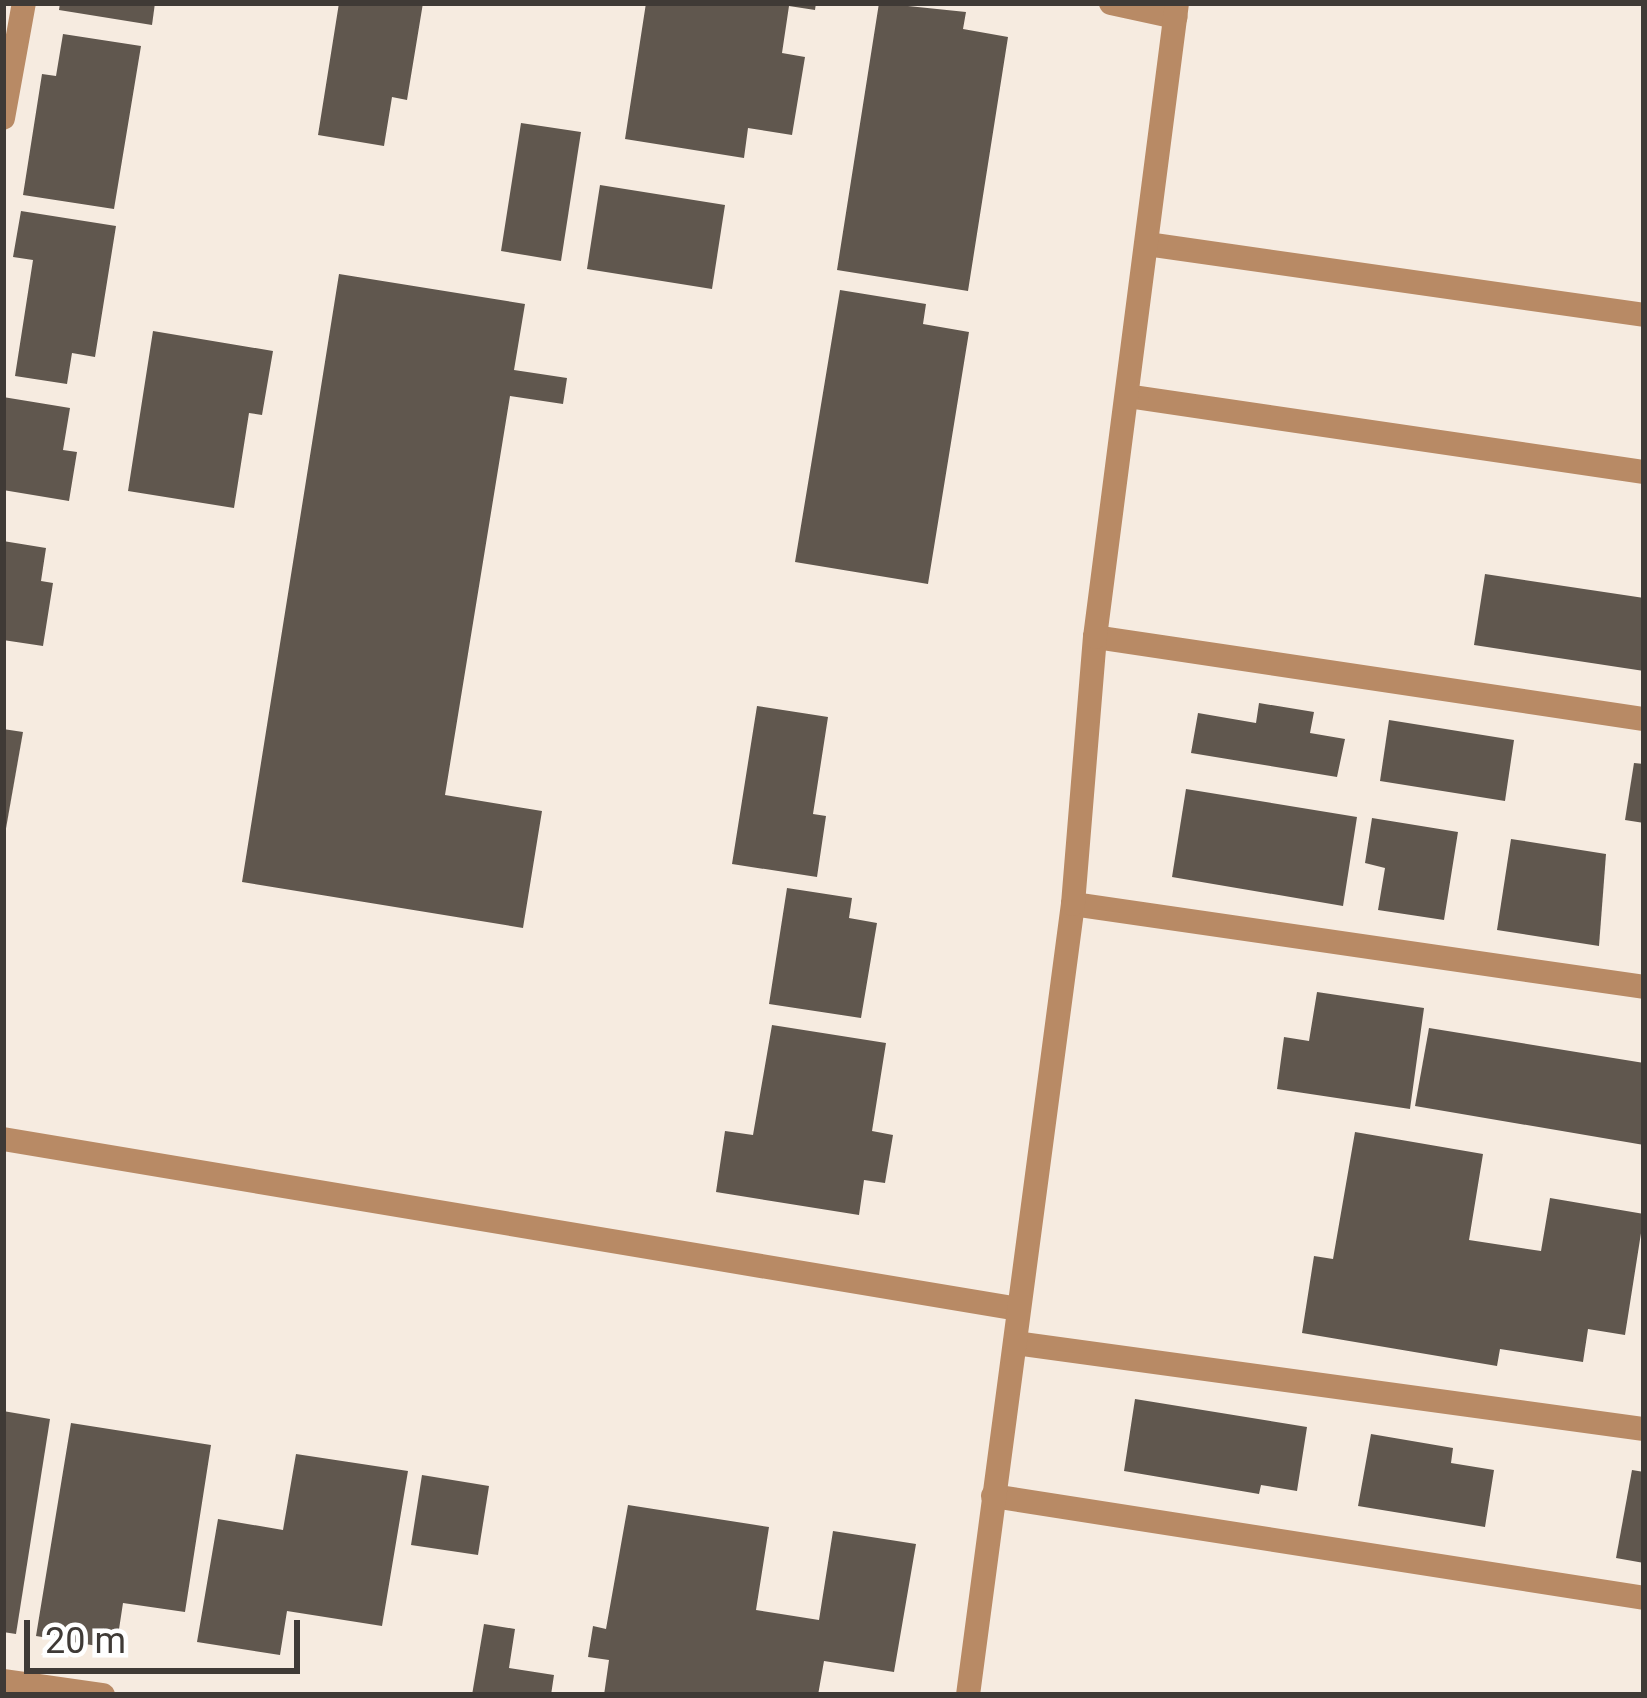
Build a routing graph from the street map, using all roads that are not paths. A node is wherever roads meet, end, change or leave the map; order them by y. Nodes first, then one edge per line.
1 (24, 3) edge
2 (1111, 3) edge
3 (1176, 10) edge
4 (3, 118) edge
5 (1147, 244) junction
6 (1644, 315) edge
7 (1127, 396) junction
8 (1644, 472) edge
9 (1096, 637) junction
10 (1644, 719) edge
11 (1073, 904) junction
12 (1644, 987) edge
13 (3, 1139) edge
14 (1018, 1309) junction
15 (1015, 1343) junction
16 (1644, 1429) edge
17 (993, 1496) junction
18 (1644, 1598) edge
19 (3, 1681) edge
20 (103, 1695) edge
21 (968, 1695) edge

1 - 4 street
2 - 3 street
3 - 5 street
5 - 6 street
5 - 7 street
7 - 8 street
7 - 9 street
9 - 10 street
9 - 11 street
11 - 12 street
11 - 14 street
13 - 14 street
14 - 15 street
15 - 16 street
15 - 17 street
17 - 18 street
17 - 21 street
19 - 20 street

